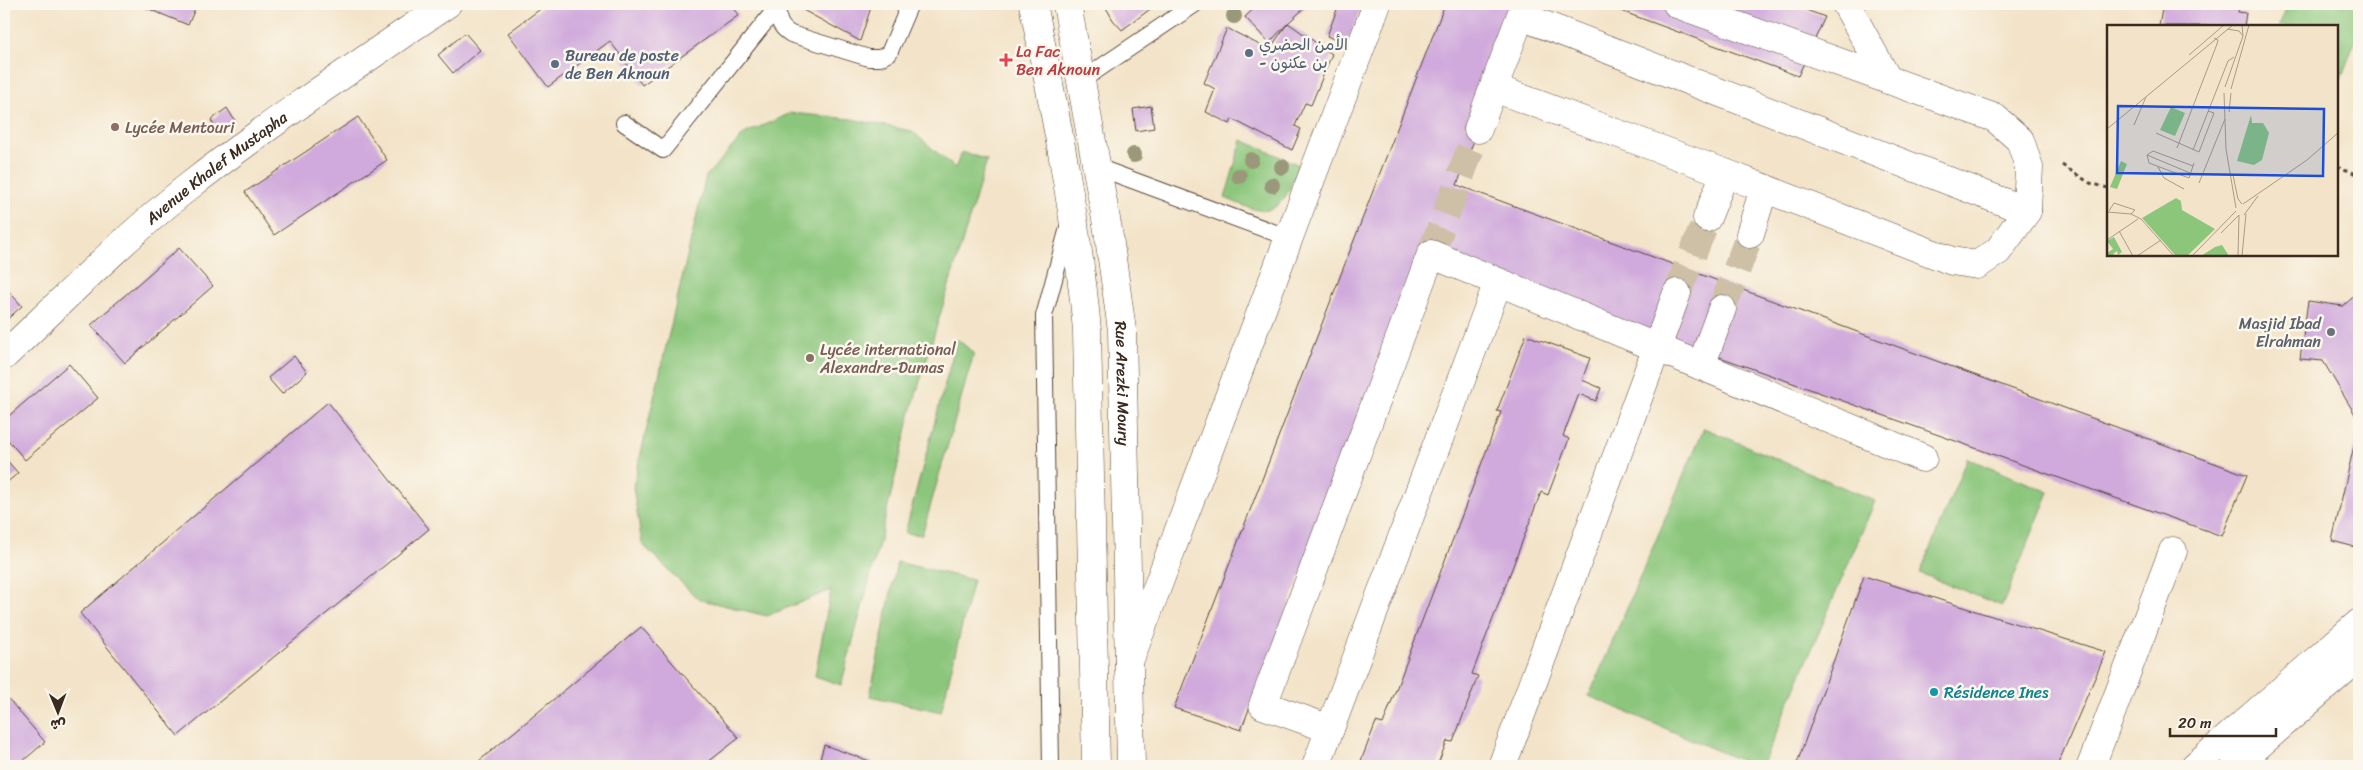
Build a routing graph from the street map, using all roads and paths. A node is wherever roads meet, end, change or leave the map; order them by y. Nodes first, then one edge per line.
1 (447, 4) edge
2 (910, 4) edge
3 (1033, 4) edge
4 (1068, 4) edge
5 (1195, 4) edge
6 (1377, 4) edge
7 (1677, 4) edge
8 (1846, 4) edge
9 (779, 5) edge
10 (1523, 10) edge
11 (1082, 80) junction
12 (1888, 80) junction
13 (1494, 88) junction
14 (624, 123) dead end
15 (1478, 129) tunnel mouth
16 (2338, 166) edge
17 (1097, 167) junction
18 (1725, 172) junction
19 (2359, 175) edge
20 (1764, 188) junction
21 (2026, 211) junction
22 (1071, 218) junction
23 (1707, 218) tunnel mouth
24 (1750, 234) tunnel mouth
25 (1289, 238) junction
26 (1498, 282) junction
27 (1677, 293) tunnel mouth
28 (1722, 309) tunnel mouth
29 (1658, 348) junction
30 (4, 356) edge
31 (1701, 366) junction
32 (1922, 458) dead end
33 (2173, 550) dead end
34 (2359, 623) edge
35 (2359, 657) edge
36 (1129, 662) junction
37 (1330, 729) junction
38 (1132, 761) edge
39 (1051, 766) edge
40 (1096, 766) edge
41 (1316, 766) edge
42 (1502, 766) edge
43 (2091, 766) edge
44 (2196, 766) edge
45 (2235, 766) edge

1 - 30 street, Avenue Khalef Mustapha
2 - 9 lane
3 - 22 street, Rue Arezki Moury
4 - 11 street, Rue Arezki Moury
5 - 11 lane
6 - 25 street
7 - 12 street
8 - 12 street
9 - 14 lane
10 - 13 street
10 - 21 street
11 - 17 street, Rue Arezki Moury
12 - 21 street
13 - 15 street
13 - 18 street
16 - 19 path
17 - 25 lane
17 - 36 street, Rue Arezki Moury
18 - 20 street
18 - 23 street
20 - 21 street
20 - 24 street
22 - 39 lane
22 - 40 street, Rue Arezki Moury
25 - 36 street
26 - 29 street
26 - 37 street
26 - 37 street
27 - 29 street
28 - 31 street
29 - 31 street
29 - 42 street
31 - 32 street
33 - 43 street
34 - 44 street
35 - 45 street
36 - 38 street, Rue Arezki Moury
37 - 41 street

